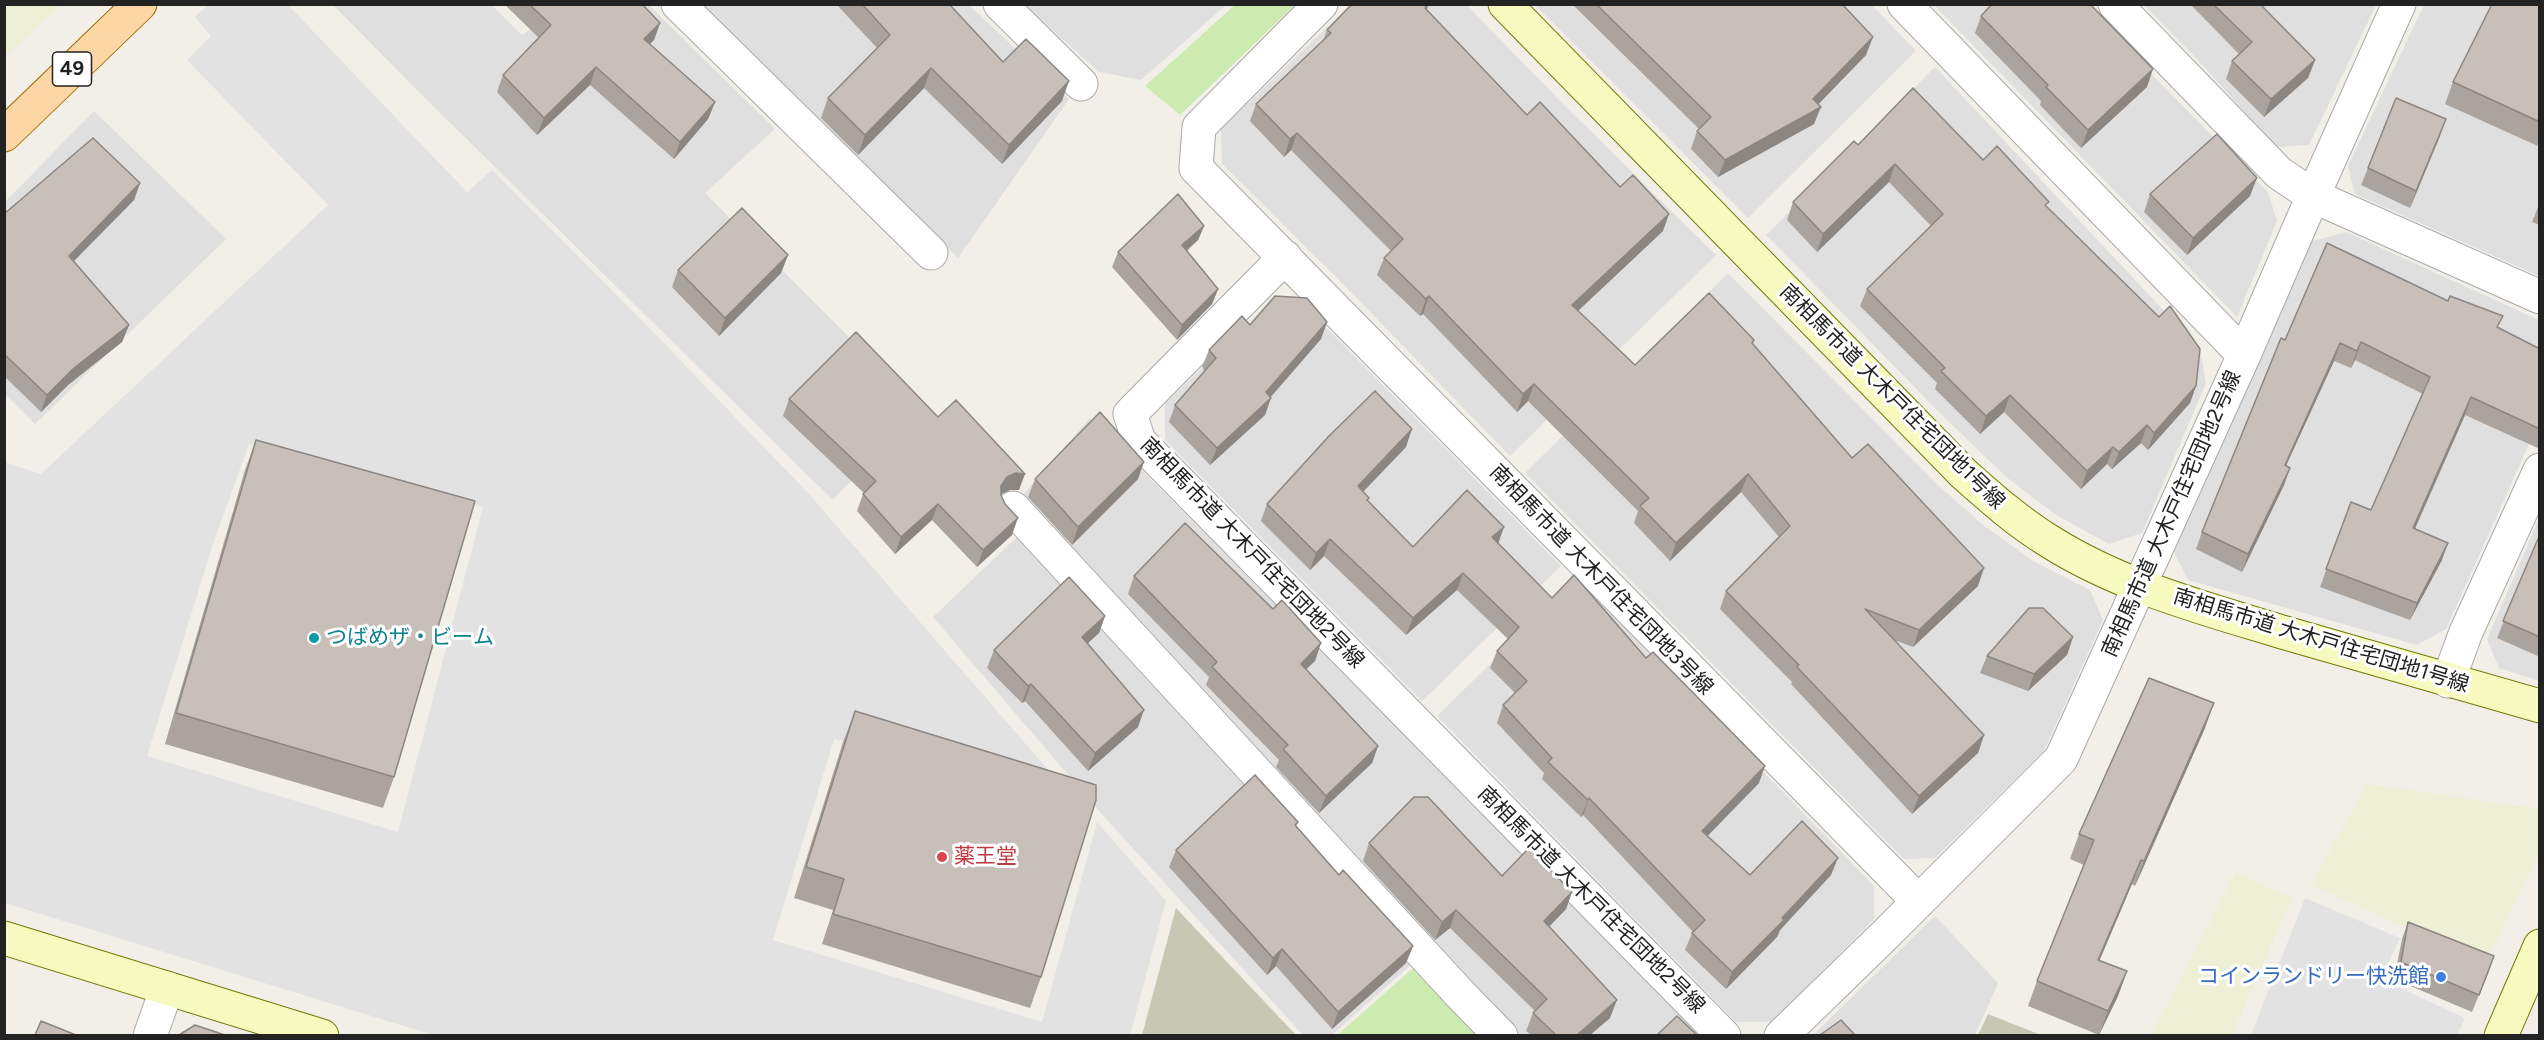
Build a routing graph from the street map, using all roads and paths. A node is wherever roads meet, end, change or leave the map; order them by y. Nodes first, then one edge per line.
1 (140, 4) edge
2 (678, 4) edge
3 (1000, 4) edge
4 (1321, 4) edge
5 (1504, 4) edge
6 (1904, 4) edge
7 (2115, 4) edge
8 (2398, 4) edge
9 (1081, 84) dead end
10 (4, 135) edge
11 (2313, 196) junction
12 (931, 253) dead end
13 (1285, 257) junction
14 (2540, 297) edge
15 (2244, 355) junction
16 (2540, 470) edge
17 (1013, 508) dead end
18 (2139, 585) junction
19 (2448, 681) junction
20 (2540, 706) edge
21 (1918, 901) junction
22 (4, 938) edge
23 (2540, 946) edge
24 (167, 988) junction
25 (150, 1035) edge
26 (322, 1035) edge
27 (1501, 1035) edge
28 (1724, 1035) edge
29 (1781, 1035) edge
30 (2500, 1035) edge

1 - 10 main road, 49
2 - 12 street
3 - 9 street
4 - 13 street
5 - 18 street, 南相馬市道 大木戸住宅団地1号線
6 - 15 street, 南相馬市道 大木戸住宅団地2号線
7 - 11 street
8 - 11 street
11 - 14 street
11 - 15 street
13 - 21 street, 南相馬市道 大木戸住宅団地3号線
13 - 28 street, 南相馬市道 大木戸住宅団地2号線
15 - 18 street, 南相馬市道 大木戸住宅団地2号線
16 - 19 street
17 - 27 street
18 - 19 street, 南相馬市道 大木戸住宅団地1号線
18 - 21 street, 南相馬市道 大木戸住宅団地2号線
19 - 20 street, 南相馬市道 大木戸住宅団地1号線
21 - 29 street, 南相馬市道 大木戸住宅団地2号線
22 - 24 street
23 - 30 street
24 - 25 street
24 - 26 street

